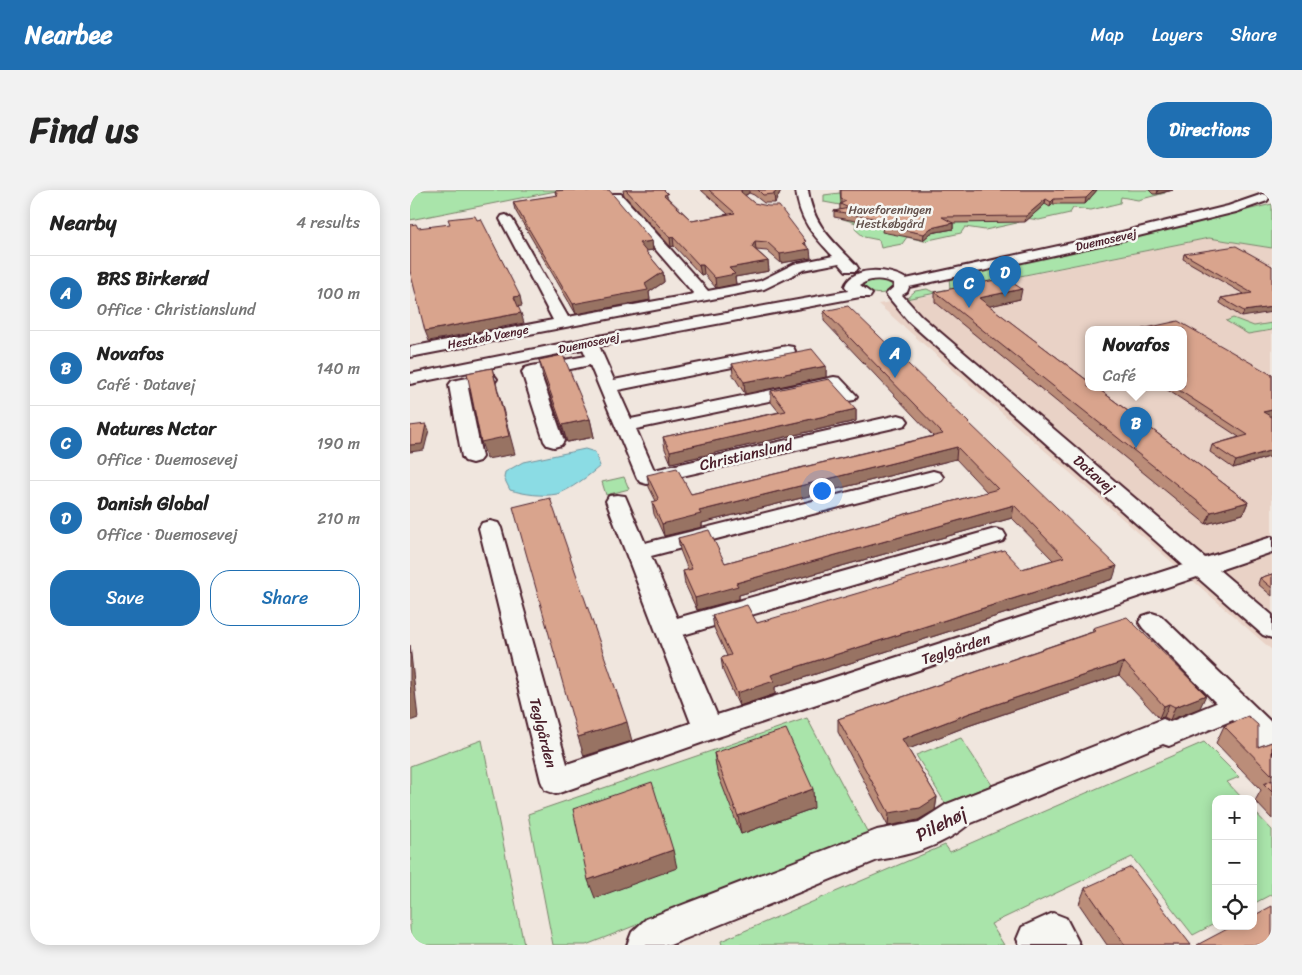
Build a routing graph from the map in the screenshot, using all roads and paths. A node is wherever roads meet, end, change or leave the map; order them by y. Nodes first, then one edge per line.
1 (802, 190) edge
2 (616, 196) edge
3 (1270, 198) edge
4 (506, 219) dead end
5 (840, 256) junction
6 (861, 284) junction
7 (897, 286) junction
8 (875, 296) junction
9 (706, 297) junction
10 (915, 319) junction
11 (563, 323) junction
12 (411, 347) edge
13 (593, 351) junction
14 (787, 351) edge
15 (531, 372) junction
16 (410, 379) edge
17 (608, 387) junction
18 (848, 396) dead end
19 (898, 421) dead end
20 (625, 426) junction
21 (554, 441) dead end
22 (472, 457) dead end
23 (932, 477) dead end
24 (617, 501) dead end
25 (490, 528) dead end
26 (995, 536) dead end
27 (1272, 544) edge
28 (637, 552) junction
29 (1203, 568) junction
30 (1152, 622) dead end
31 (1272, 629) edge
32 (668, 630) junction
33 (1237, 706) junction
34 (708, 729) junction
35 (1272, 741) edge
36 (645, 945) edge

1 - 5 street
2 - 9 street
3 - 7 street, Duemosevej
4 - 11 street
5 - 6 street
5 - 9 street, Hestkøb Vænge
6 - 7 street
6 - 8 street
6 - 13 street, Duemosevej
7 - 8 street
7 - 10 street, Datavej
8 - 10 street, Datavej
9 - 11 street, Hestkøb Vænge
10 - 29 street, Datavej
11 - 12 street, Hestkøb Vænge
13 - 15 street
13 - 16 street, Duemosevej
13 - 17 street, Christianslund
14 - 17 street
15 - 21 street
15 - 22 street
17 - 20 street, Christianslund
18 - 20 street
19 - 20 street, Christianslund
23 - 28 street
24 - 28 street
25 - 34 street, Teglgården
26 - 32 street
27 - 29 street, Teglgården
28 - 32 street
29 - 31 street, Datavej
29 - 34 street, Teglgården
30 - 33 street
32 - 34 street
33 - 35 street
33 - 36 street, Pilehøj

